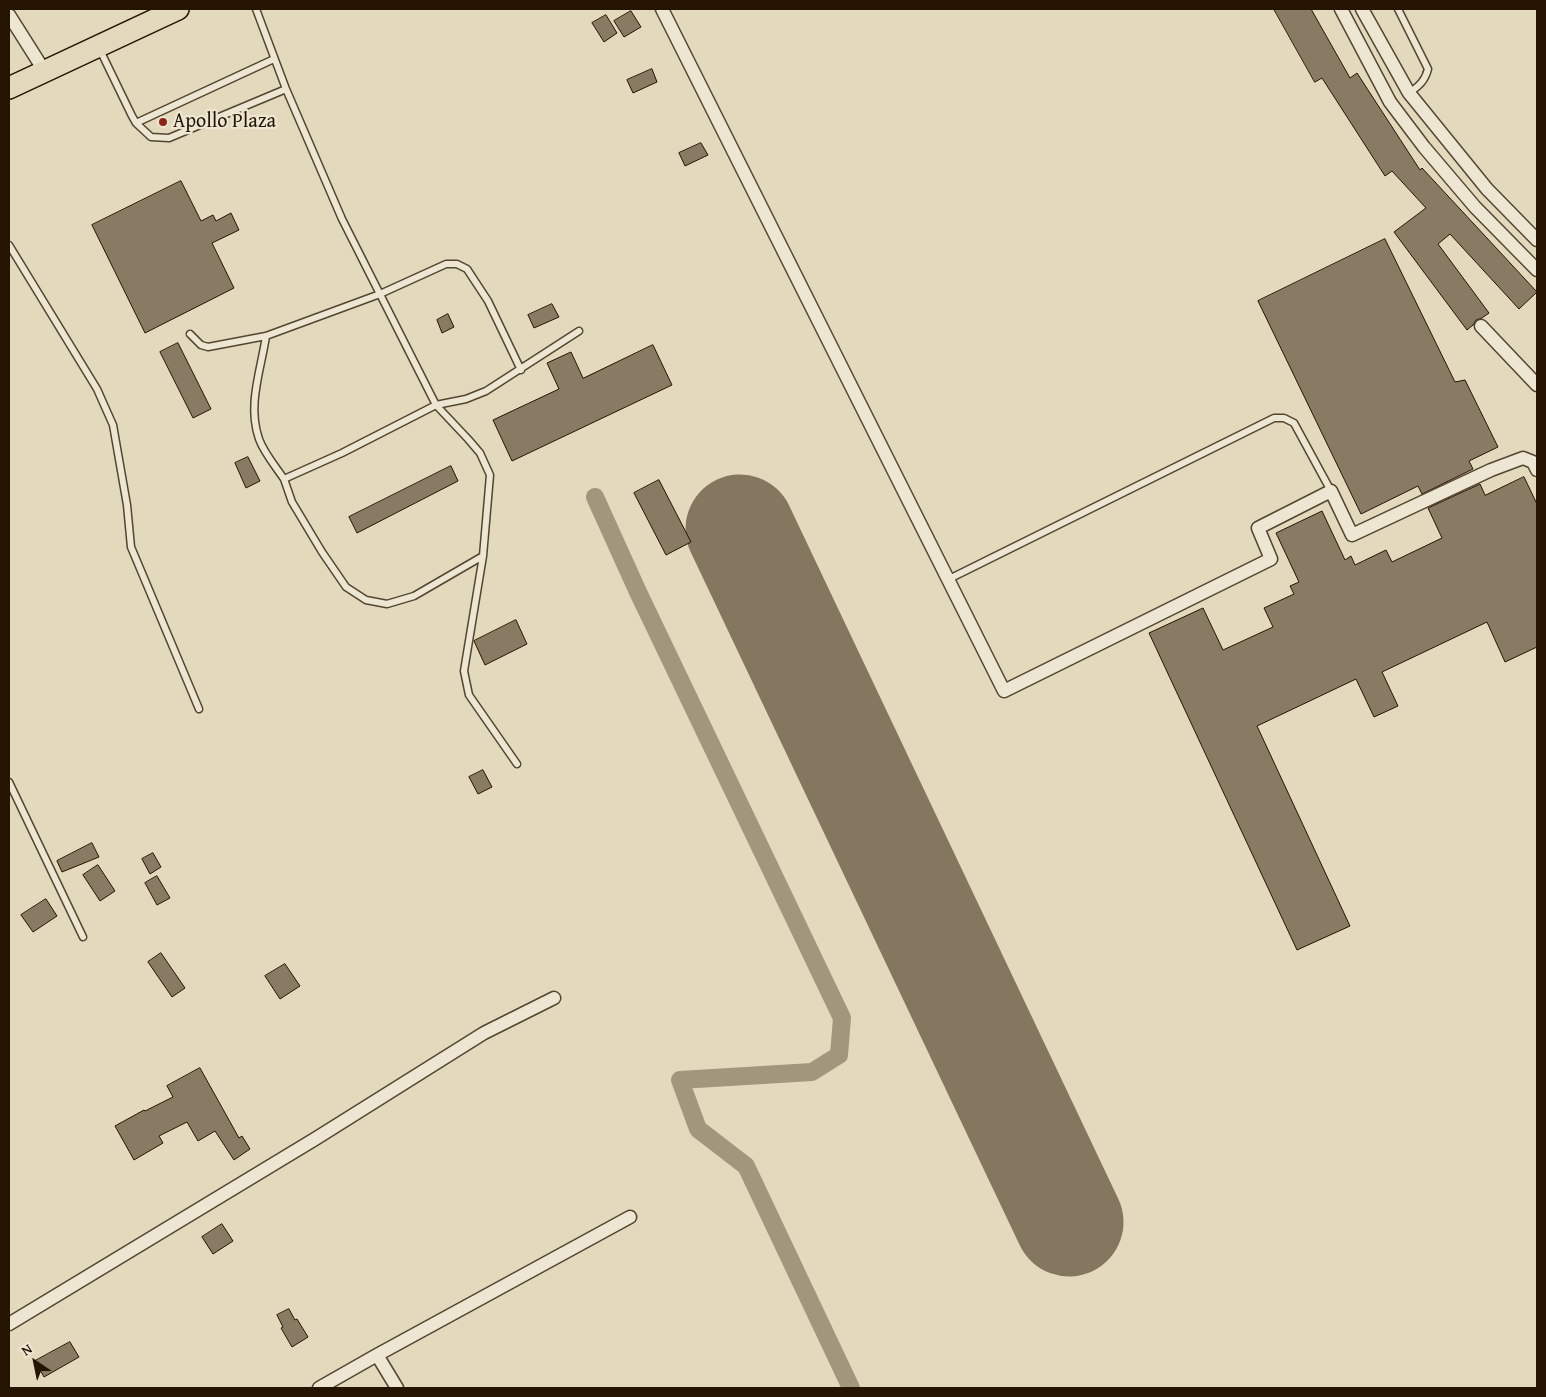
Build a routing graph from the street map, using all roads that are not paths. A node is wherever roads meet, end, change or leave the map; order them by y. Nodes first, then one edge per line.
1 (178, 9) edge
2 (256, 9) edge
3 (662, 9) edge
4 (1341, 9) edge
5 (1362, 9) edge
6 (1398, 9) edge
7 (9, 16) edge
8 (99, 46) junction
9 (274, 59) junction
10 (45, 72) junction
11 (13, 84) edge
12 (286, 89) junction
13 (1409, 93) junction
14 (1390, 102) junction
15 (136, 123) junction
16 (1537, 240) edge
17 (9, 245) edge
18 (1537, 270) edge
19 (380, 294) junction
20 (1481, 326) dead end
21 (579, 331) dead end
22 (190, 334) dead end
23 (266, 336) junction
24 (521, 370) junction
25 (1537, 385) edge
26 (436, 405) junction
27 (1537, 470) edge
28 (284, 479) junction
29 (1331, 491) junction
30 (483, 556) junction
31 (947, 580) junction
32 (199, 709) dead end
33 (517, 764) dead end
34 (9, 782) edge
35 (83, 937) dead end
36 (554, 998) dead end
37 (630, 1216) dead end
38 (9, 1324) edge
39 (377, 1355) junction
40 (320, 1388) edge
41 (397, 1388) edge

1 - 8 highway
2 - 9 lane
3 - 31 street
4 - 14 street
5 - 13 street
6 - 13 lane
7 - 10 street
8 - 10 highway
8 - 15 lane
9 - 12 lane
9 - 15 lane
10 - 11 highway
12 - 15 lane
12 - 19 lane
13 - 14 street
13 - 16 street
14 - 18 street
17 - 32 lane
19 - 23 lane
19 - 24 lane
19 - 26 lane
20 - 25 street
21 - 24 lane
22 - 23 lane
23 - 28 lane
24 - 26 lane
26 - 28 lane
26 - 30 lane
27 - 29 street
28 - 30 lane
29 - 31 lane
29 - 31 street
30 - 33 lane
34 - 35 lane
36 - 38 street
37 - 39 street
39 - 40 street
39 - 41 street

